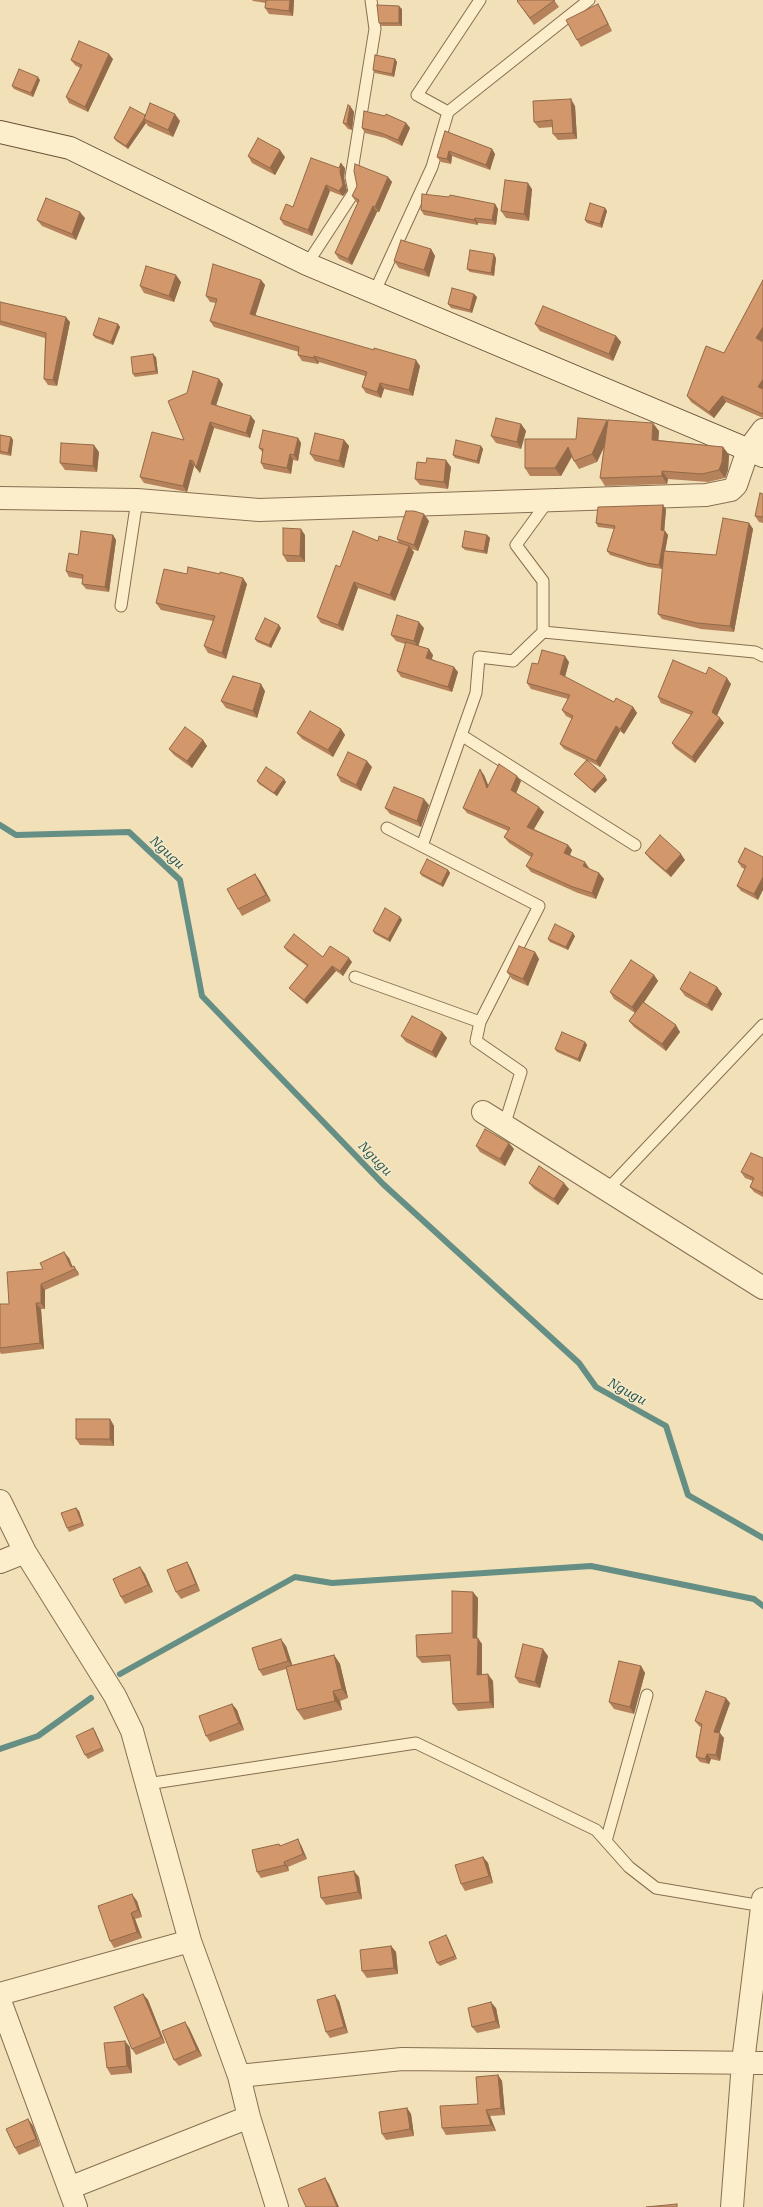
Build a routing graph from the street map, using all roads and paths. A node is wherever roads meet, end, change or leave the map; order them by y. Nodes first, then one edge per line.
1 (371, 0) edge
2 (480, 0) edge
3 (589, 0) edge
4 (448, 112) junction
5 (0, 132) edge
6 (307, 264) junction
7 (375, 291) junction
8 (763, 430) edge
9 (755, 453) edge
10 (0, 498) edge
11 (137, 500) junction
12 (548, 501) junction
13 (121, 606) dead end
14 (543, 632) junction
15 (763, 656) edge
16 (461, 735) junction
17 (387, 828) dead end
18 (635, 845) dead end
19 (422, 846) junction
20 (355, 977) dead end
21 (480, 1022) junction
22 (763, 1025) edge
23 (482, 1112) dead end
24 (504, 1126) junction
25 (607, 1190) junction
26 (763, 1288) edge
27 (0, 1501) edge
28 (25, 1552) junction
29 (0, 1562) edge
30 (647, 1695) dead end
31 (147, 1784) junction
32 (606, 1840) junction
33 (763, 1904) edge
34 (190, 1940) junction
35 (0, 1994) edge
36 (0, 2001) edge
37 (753, 2063) edge
38 (239, 2076) junction
39 (249, 2118) junction
40 (73, 2198) edge
41 (277, 2207) edge
42 (732, 2207) edge

1 - 6 lane
2 - 4 lane
3 - 4 lane
4 - 7 lane
5 - 6 street
6 - 7 street
7 - 9 street
8 - 9 street
9 - 12 street
10 - 11 street
11 - 12 street
11 - 13 lane
12 - 14 lane
14 - 15 lane
14 - 16 lane
16 - 18 lane
16 - 19 lane
17 - 19 lane
19 - 21 lane
20 - 21 lane
21 - 24 lane
22 - 25 lane
23 - 24 street
24 - 25 street
25 - 26 street
27 - 28 street
28 - 29 street
28 - 31 street
30 - 32 lane
31 - 32 lane
31 - 34 street
32 - 33 lane
33 - 37 street
34 - 35 street
34 - 38 street
36 - 40 street
37 - 38 street
37 - 42 street
38 - 39 street
39 - 40 street
39 - 41 street

